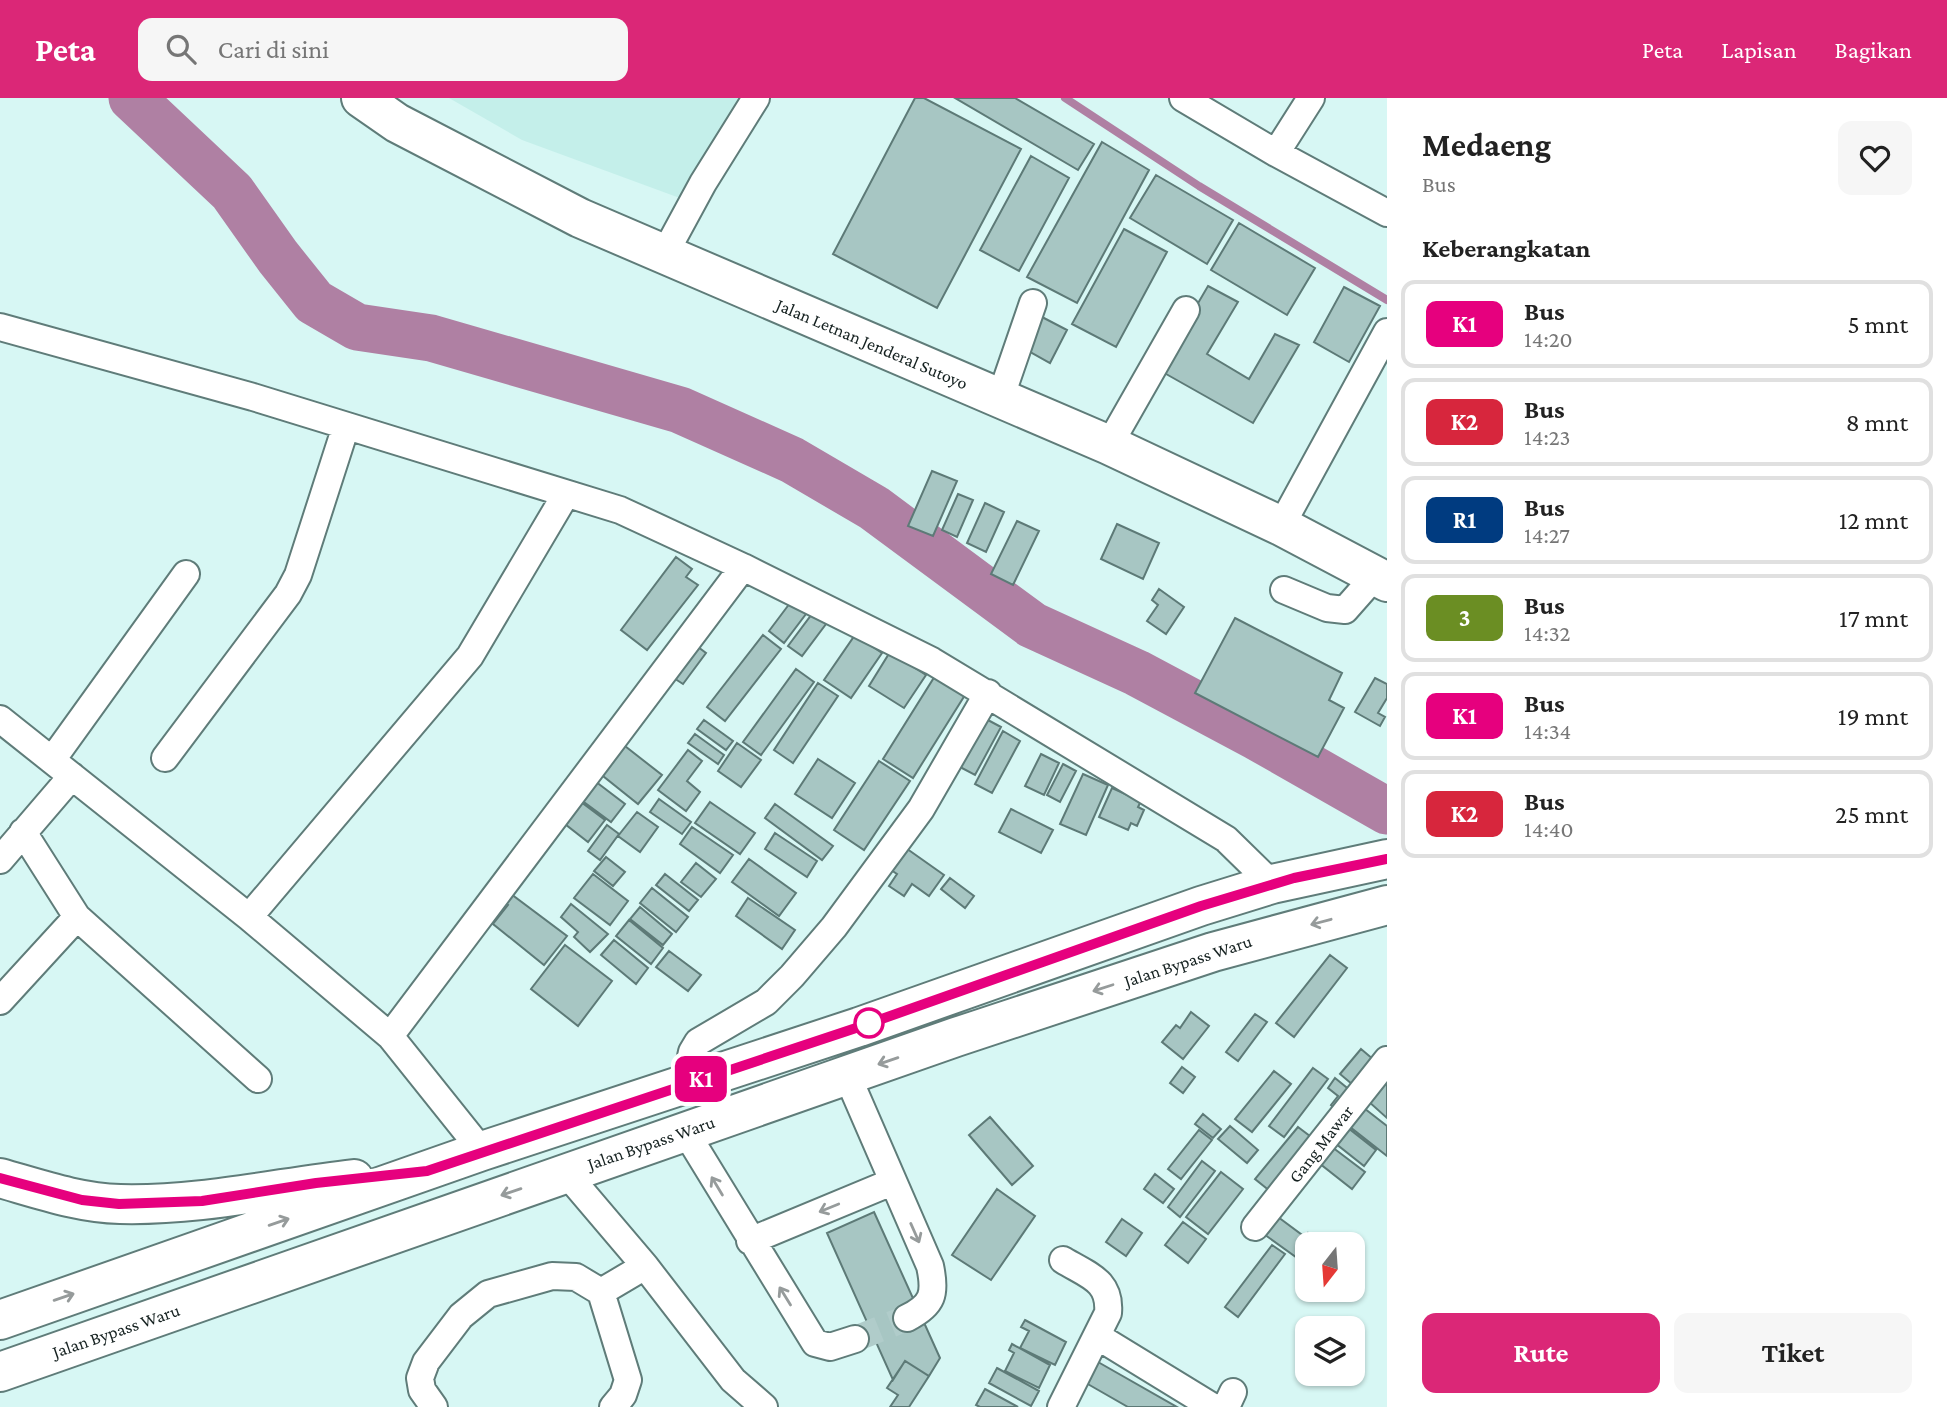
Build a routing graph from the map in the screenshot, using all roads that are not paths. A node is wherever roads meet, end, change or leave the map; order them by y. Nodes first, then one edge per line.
1 (361, 98) edge
2 (756, 98) edge
3 (1183, 98) edge
4 (1311, 98) edge
5 (1276, 153) junction
6 (1387, 213) edge
7 (664, 255) junction
8 (1033, 303) dead end
9 (1186, 310) dead end
10 (0, 327) edge
11 (1387, 332) edge
12 (1000, 399) junction
13 (346, 426) junction
14 (1109, 445) junction
15 (566, 494) junction
16 (1281, 527) junction
17 (743, 567) junction
18 (186, 574) dead end
19 (1381, 579) edge
20 (1284, 590) dead end
21 (988, 693) junction
22 (0, 703) edge
23 (0, 716) edge
24 (165, 758) dead end
25 (62, 768) junction
26 (23, 832) junction
27 (1387, 859) edge
28 (0, 860) edge
29 (1272, 884) junction
30 (1387, 905) edge
31 (249, 917) junction
32 (77, 918) junction
33 (0, 1001) edge
34 (390, 1036) junction
35 (1387, 1060) edge
36 (846, 1075) junction
37 (258, 1079) dead end
38 (685, 1084) junction
39 (685, 1131) junction
40 (482, 1151) junction
41 (427, 1171) junction
42 (566, 1173) junction
43 (0, 1178) edge
44 (892, 1182) junction
45 (1255, 1227) dead end
46 (750, 1241) junction
47 (1063, 1260) dead end
48 (645, 1266) junction
49 (601, 1292) junction
50 (907, 1318) tunnel mouth
51 (0, 1320) edge
52 (1097, 1336) junction
53 (855, 1339) tunnel mouth
54 (0, 1372) edge
55 (1224, 1402) edge
56 (434, 1407) edge
57 (613, 1407) edge
58 (764, 1407) edge
59 (1061, 1407) edge

1 - 7 highway, Jalan Letnan Jenderal Sutoyo
2 - 7 street
3 - 5 street
4 - 5 street
5 - 6 street
7 - 12 highway, Jalan Letnan Jenderal Sutoyo
8 - 12 street
9 - 14 street
10 - 13 street
11 - 16 street
12 - 14 highway, Jalan Letnan Jenderal Sutoyo
13 - 15 street
13 - 24 street
14 - 16 highway, Jalan Letnan Jenderal Sutoyo
15 - 17 street
15 - 31 street
16 - 19 highway, Jalan Letnan Jenderal Sutoyo
17 - 21 street
17 - 34 street
18 - 25 street
19 - 20 street
21 - 29 street
21 - 38 street
22 - 23 street
23 - 25 street
25 - 26 street
25 - 31 street
26 - 28 street
26 - 32 street
27 - 29 highway
29 - 38 highway
30 -> 36 highway, Jalan Bypass Waru
31 - 34 street
32 - 33 street
32 - 37 street
34 - 40 street
35 - 45 street, Gang Mawar
36 - 39 highway, Jalan Bypass Waru
36 - 44 street
38 - 40 highway
39 - 42 highway, Jalan Bypass Waru
46 -> 39 street
40 - 41 highway
41 - 43 highway
51 -> 41 highway
42 - 48 street
42 -> 54 highway, Jalan Bypass Waru
44 -> 46 street
44 -> 50 street
53 -> 46 street
47 - 52 street
48 - 49 street
48 - 58 street
49 - 56 street
49 - 57 street
52 - 55 street
52 - 59 street

